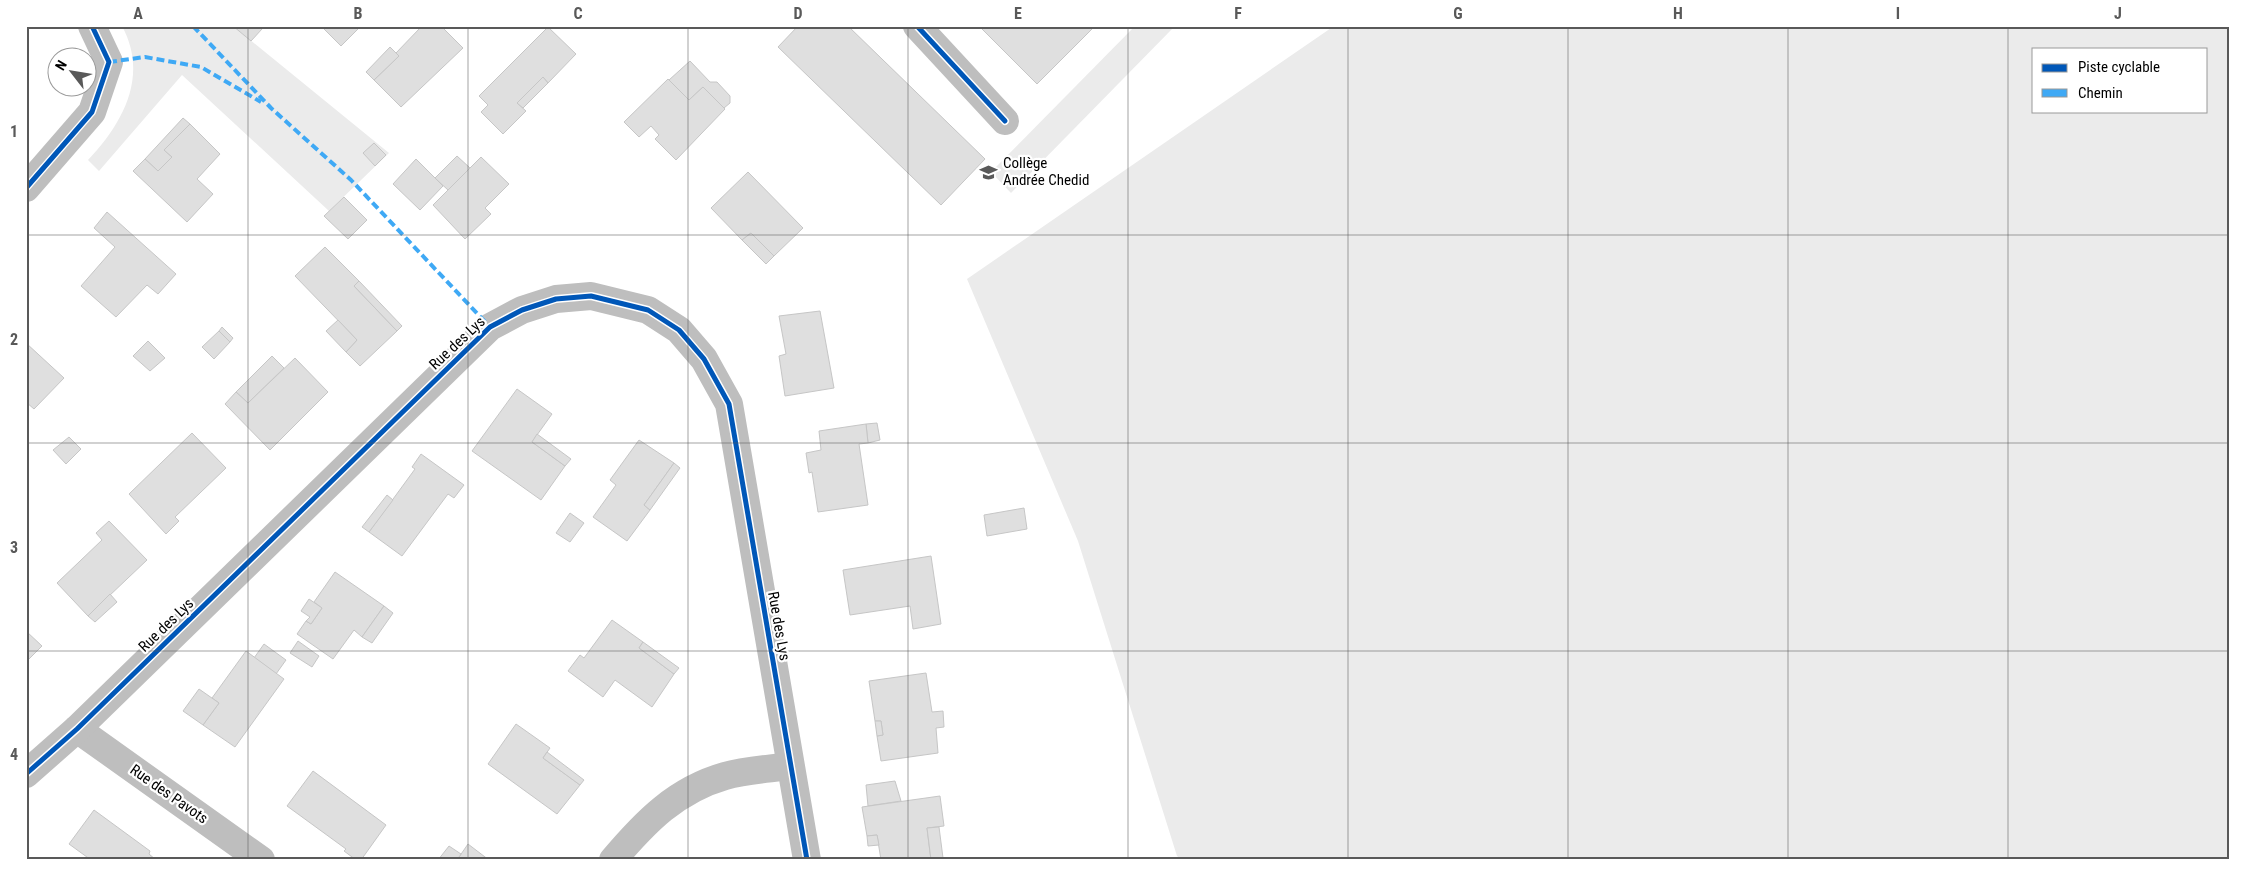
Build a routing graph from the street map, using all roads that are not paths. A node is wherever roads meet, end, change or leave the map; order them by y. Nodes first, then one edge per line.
1 (92, 26) edge
2 (917, 26) edge
3 (1005, 120) dead end
4 (26, 188) edge
5 (77, 729) junction
6 (790, 766) junction
7 (26, 774) edge
8 (261, 860) edge
9 (613, 860) edge
10 (807, 860) edge

1 - 4 street
2 - 3 street
5 - 6 street, Rue des Lys
5 - 7 street, Rue des Lys
5 - 8 street, Rue des Pavots
6 - 9 street
6 - 10 street, Rue des Lys

